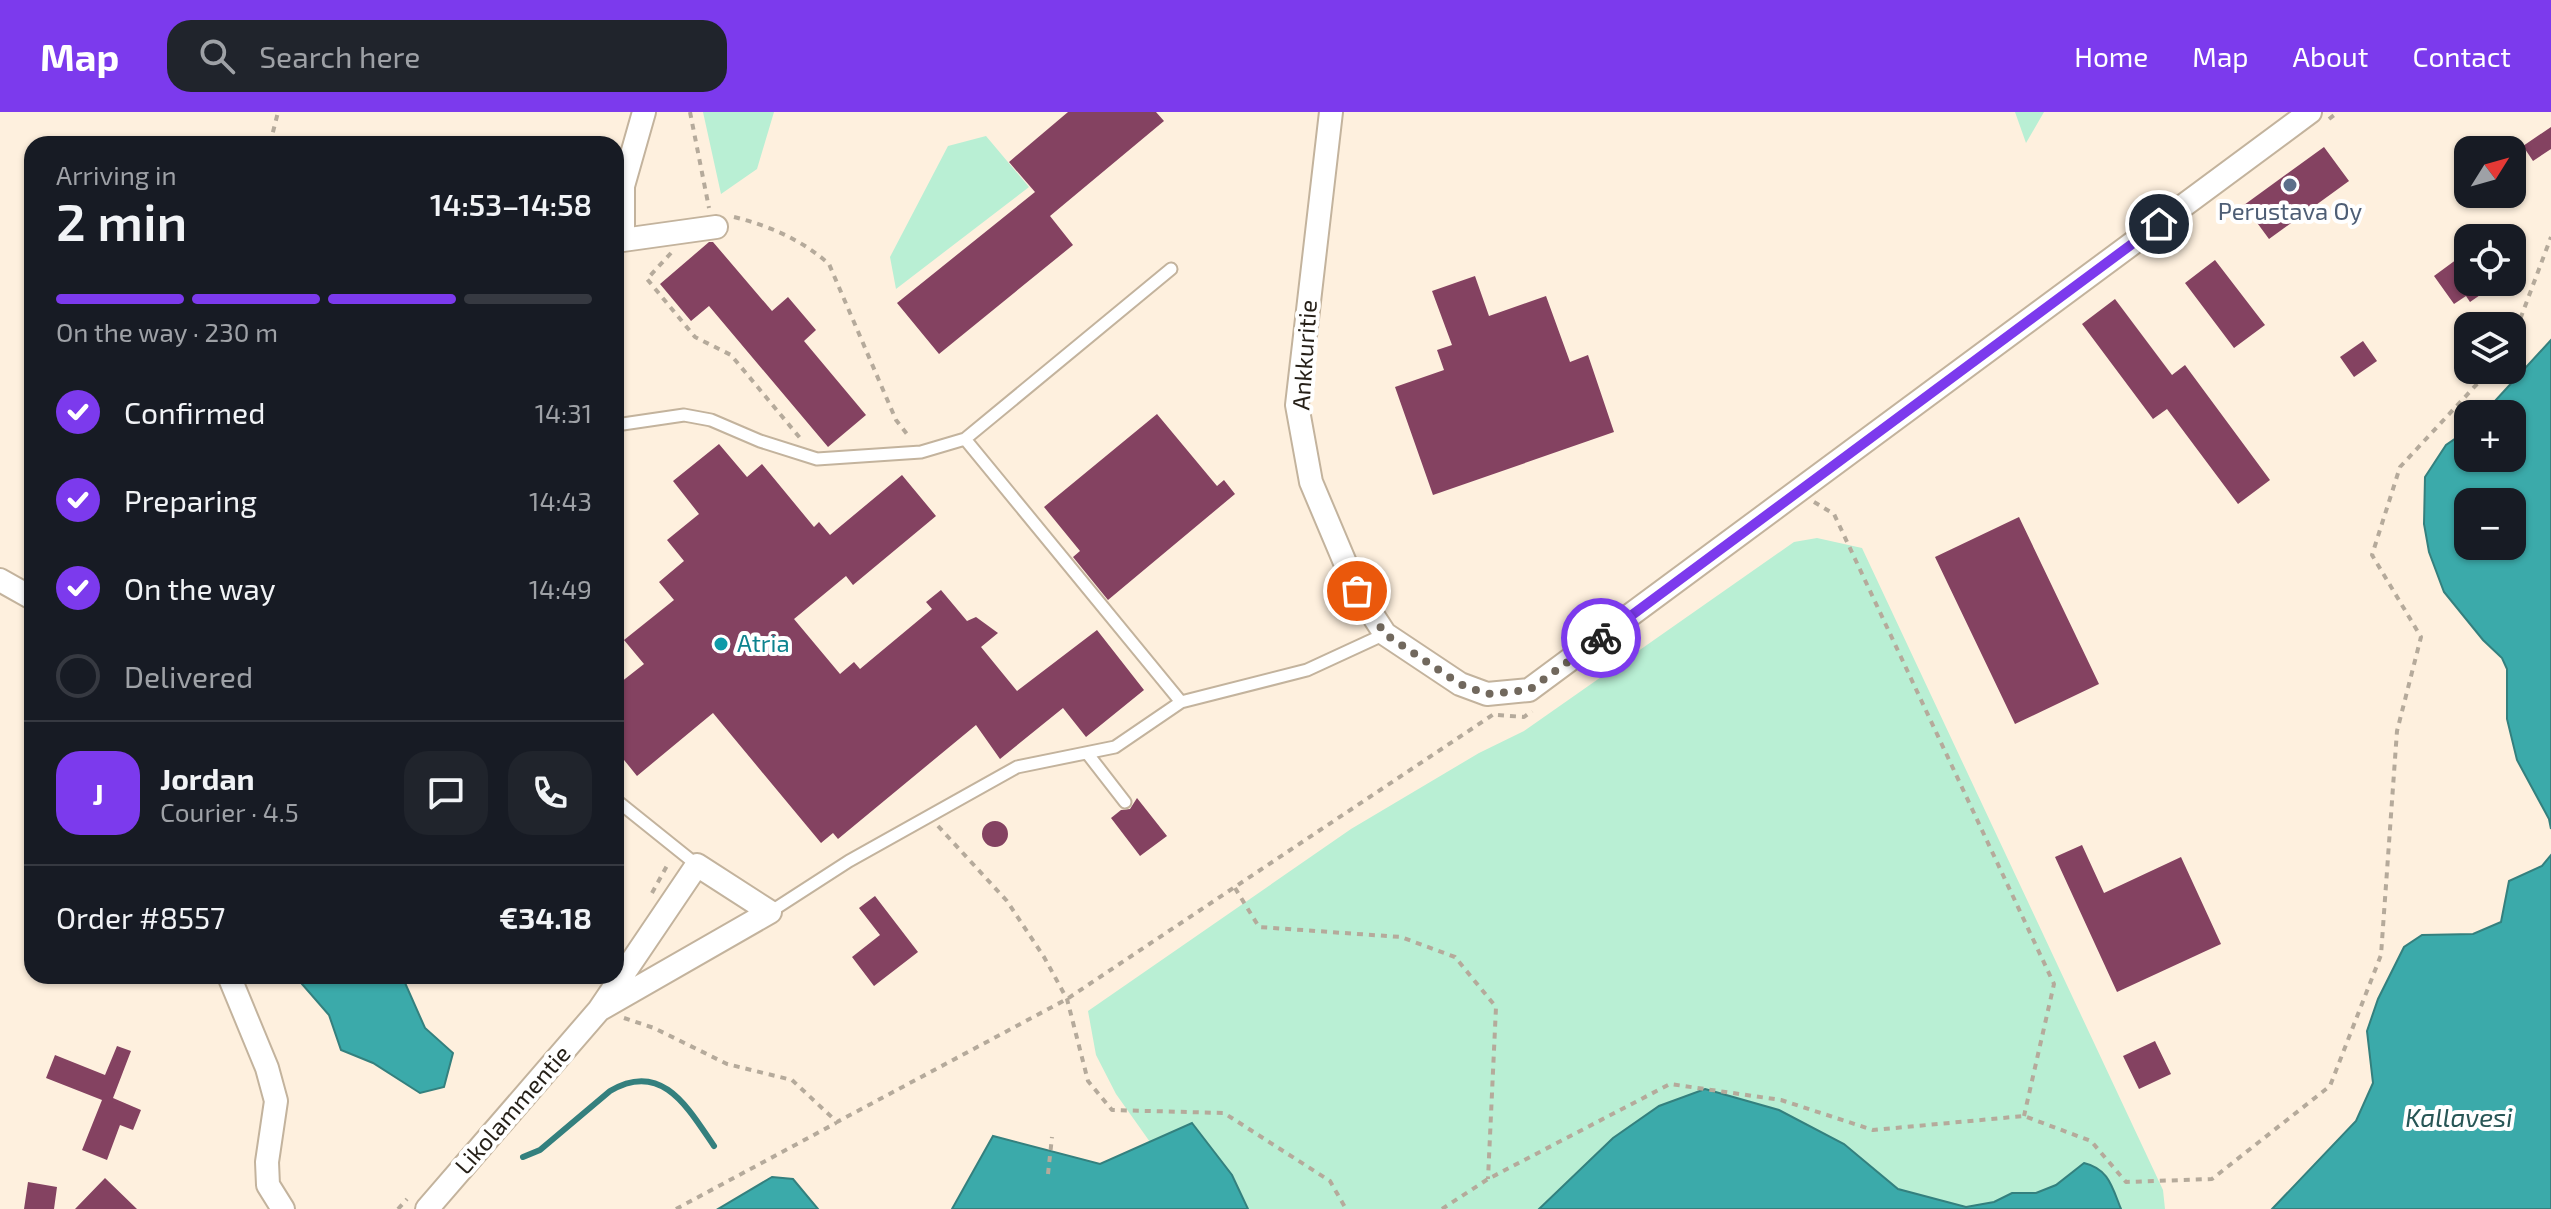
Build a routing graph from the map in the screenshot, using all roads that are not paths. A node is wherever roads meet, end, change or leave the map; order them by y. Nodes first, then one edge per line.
1 (644, 112) edge
2 (1331, 112) edge
3 (2310, 112) edge
4 (624, 182) edge
5 (720, 221) road end
6 (624, 240) edge
7 (1171, 269) dead end
8 (624, 424) edge
9 (965, 439) junction
10 (0, 580) edge
11 (24, 594) edge
12 (1385, 634) junction
13 (1181, 702) junction
14 (1087, 753) junction
15 (1125, 802) dead end
16 (624, 806) edge
17 (697, 865) junction
18 (770, 912) junction
19 (624, 973) edge
20 (232, 984) edge
21 (617, 984) edge
22 (599, 1010) junction
23 (283, 1209) edge
24 (427, 1209) edge

1 - 4 street
2 - 12 street, Ankkuritie
3 - 12 street, Ankkuritie
5 - 6 street
7 - 9 lane
8 - 9 lane
9 - 13 lane
10 - 11 street
12 - 13 lane
13 - 14 lane
14 - 15 lane
14 - 18 lane
16 - 17 lane
17 - 18 street
17 - 19 street, Likolammentie
18 - 22 street, Likolammentie
20 - 23 street
21 - 22 street, Likolammentie
22 - 24 street, Likolammentie

